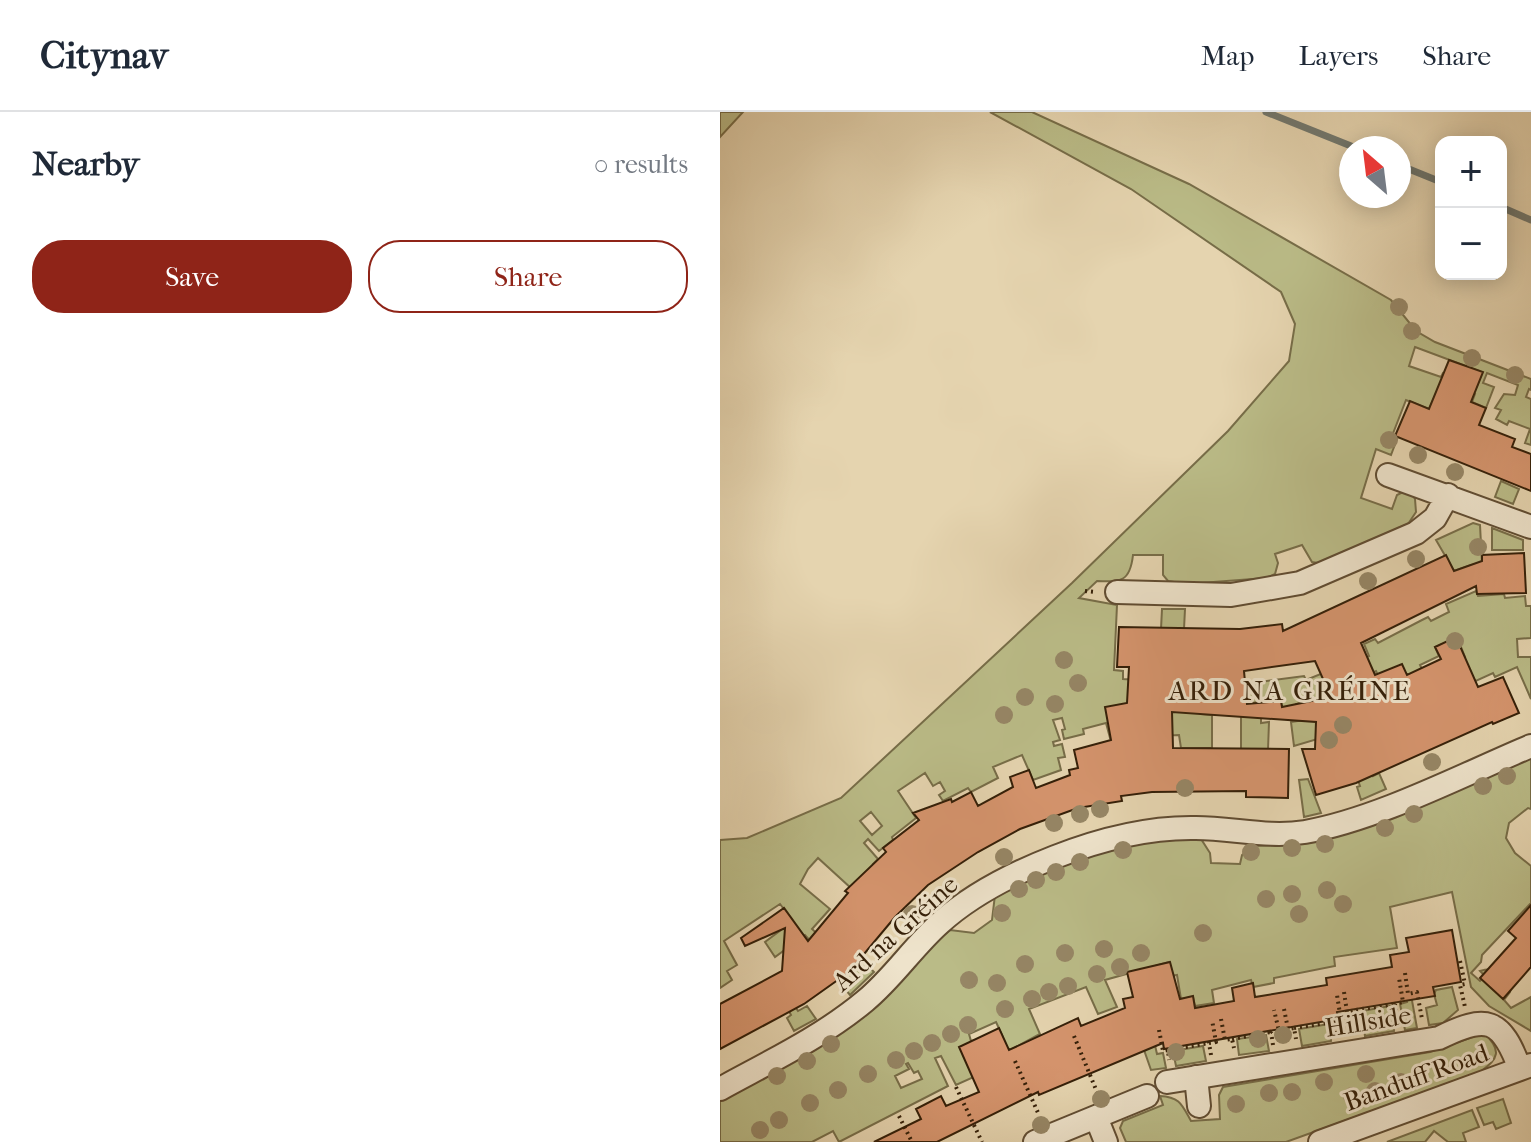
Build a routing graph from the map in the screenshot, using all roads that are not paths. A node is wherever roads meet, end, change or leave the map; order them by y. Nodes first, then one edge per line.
1 (1388, 475) dead end
2 (1448, 495) junction
3 (1531, 527) edge
4 (1117, 592) dead end
5 (1531, 746) edge
6 (1526, 1067) edge
7 (1204, 1070) junction
8 (1167, 1082) dead end
9 (720, 1089) edge
10 (1147, 1096) dead end
11 (1097, 1105) junction
12 (1199, 1106) dead end
13 (1035, 1142) edge
14 (1106, 1142) edge
15 (1320, 1142) edge

1 - 2 street
2 - 3 street
2 - 4 street
5 - 9 street, Ard na Gréine
6 - 7 street, Hillside
6 - 15 street, Banduff Road
7 - 8 street, Hillside
7 - 12 street
10 - 11 street
11 - 13 street
11 - 14 street

